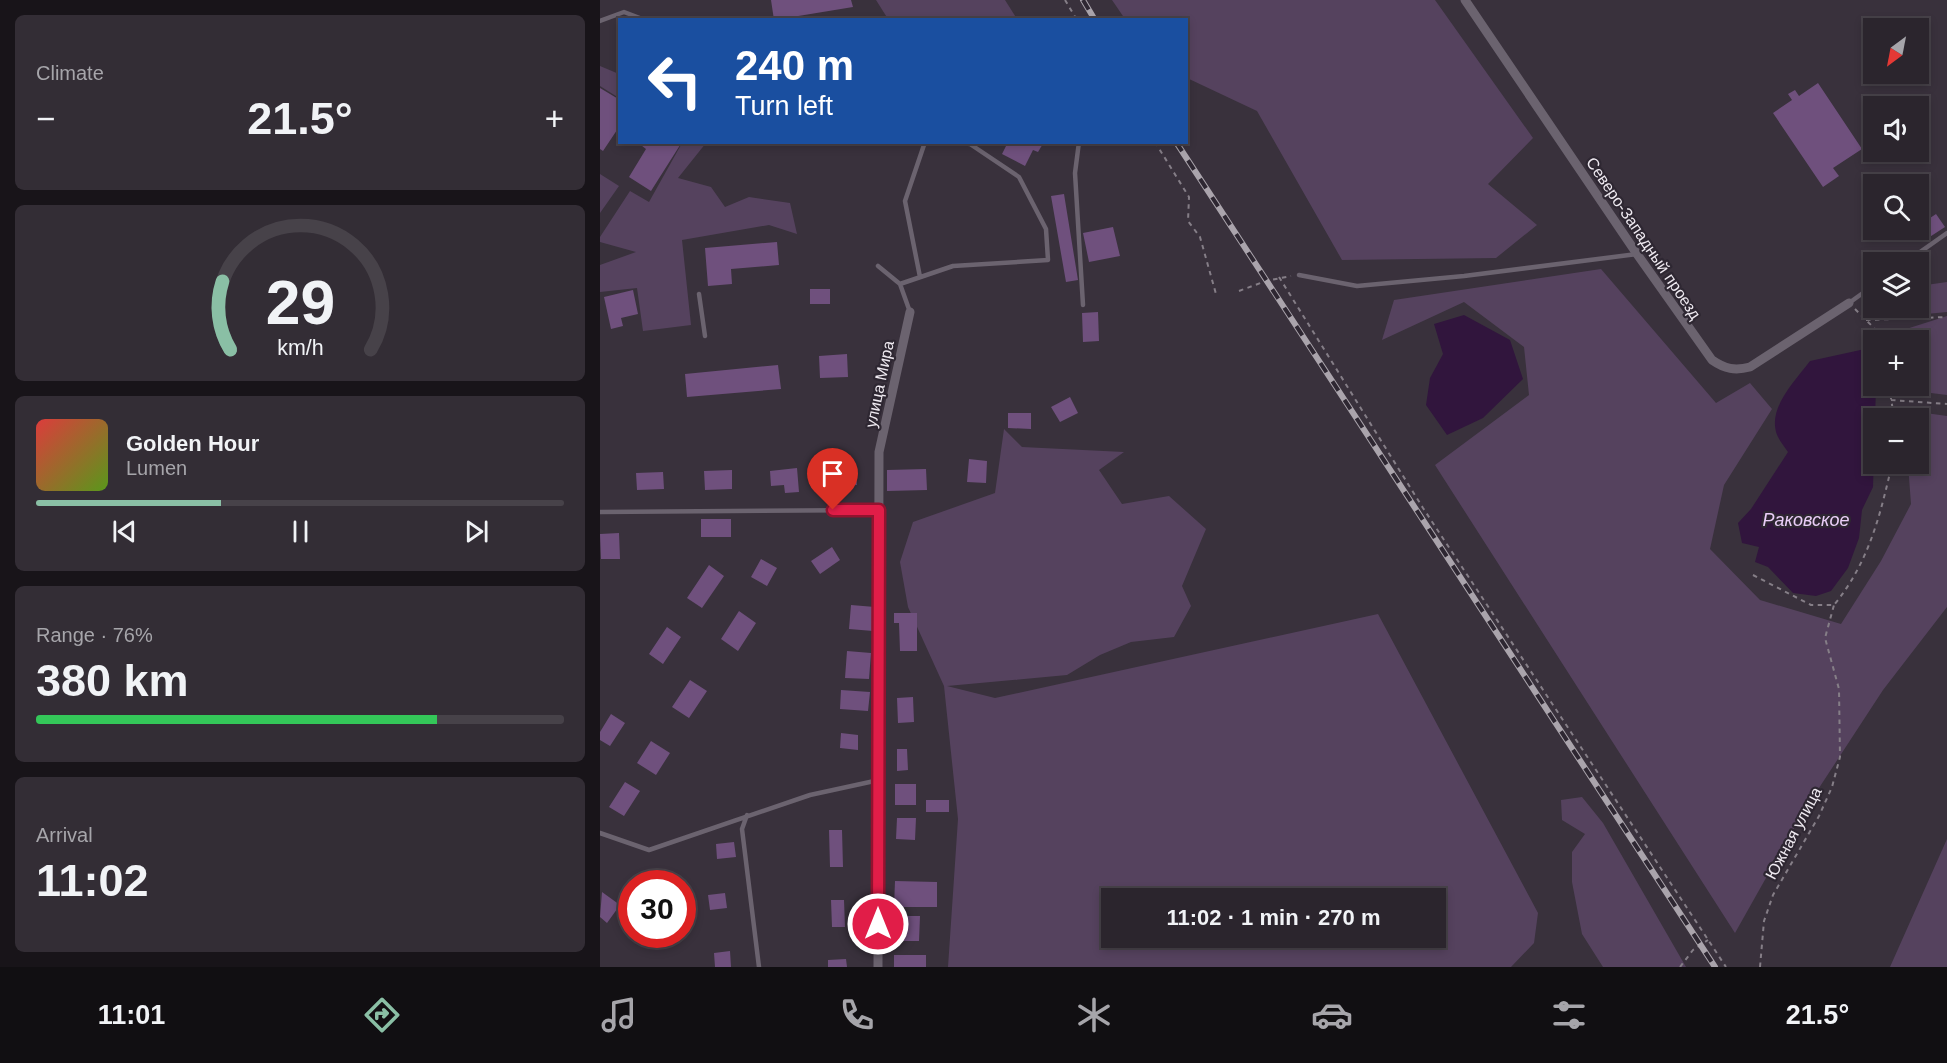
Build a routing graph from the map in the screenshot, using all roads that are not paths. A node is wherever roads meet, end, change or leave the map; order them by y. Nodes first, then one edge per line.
1 (1465, 0) edge
2 (640, 18) edge
3 (600, 21) edge
4 (924, 144) edge
5 (970, 144) edge
6 (1079, 144) edge
7 (1947, 233) edge
8 (1920, 252) edge
9 (1637, 254) junction
10 (878, 266) dead end
11 (1299, 275) road end
12 (920, 277) junction
13 (900, 284) junction
14 (1863, 293) edge
15 (699, 294) dead end
16 (1848, 303) joint
17 (1083, 305) dead end
18 (910, 312) joint
19 (705, 336) dead end
20 (879, 510) junction
21 (600, 512) edge
22 (879, 780) junction
23 (747, 815) junction
24 (600, 833) edge
25 (759, 967) edge
26 (878, 967) edge

1 - 9 street, Северо-Западный проезд
2 - 3 lane
4 - 12 lane
5 - 12 lane
6 - 17 lane
7 - 8 lane
9 - 11 lane
9 - 16 street, Северо-Западный проезд
10 - 13 lane
12 - 13 lane
13 - 18 lane
14 - 16 lane
15 - 19 lane
18 - 20 street, улица Мира
20 - 21 lane
20 - 22 street, улица Мира
22 - 23 lane
22 - 26 street, улица Мира
23 - 24 lane
23 - 25 lane

